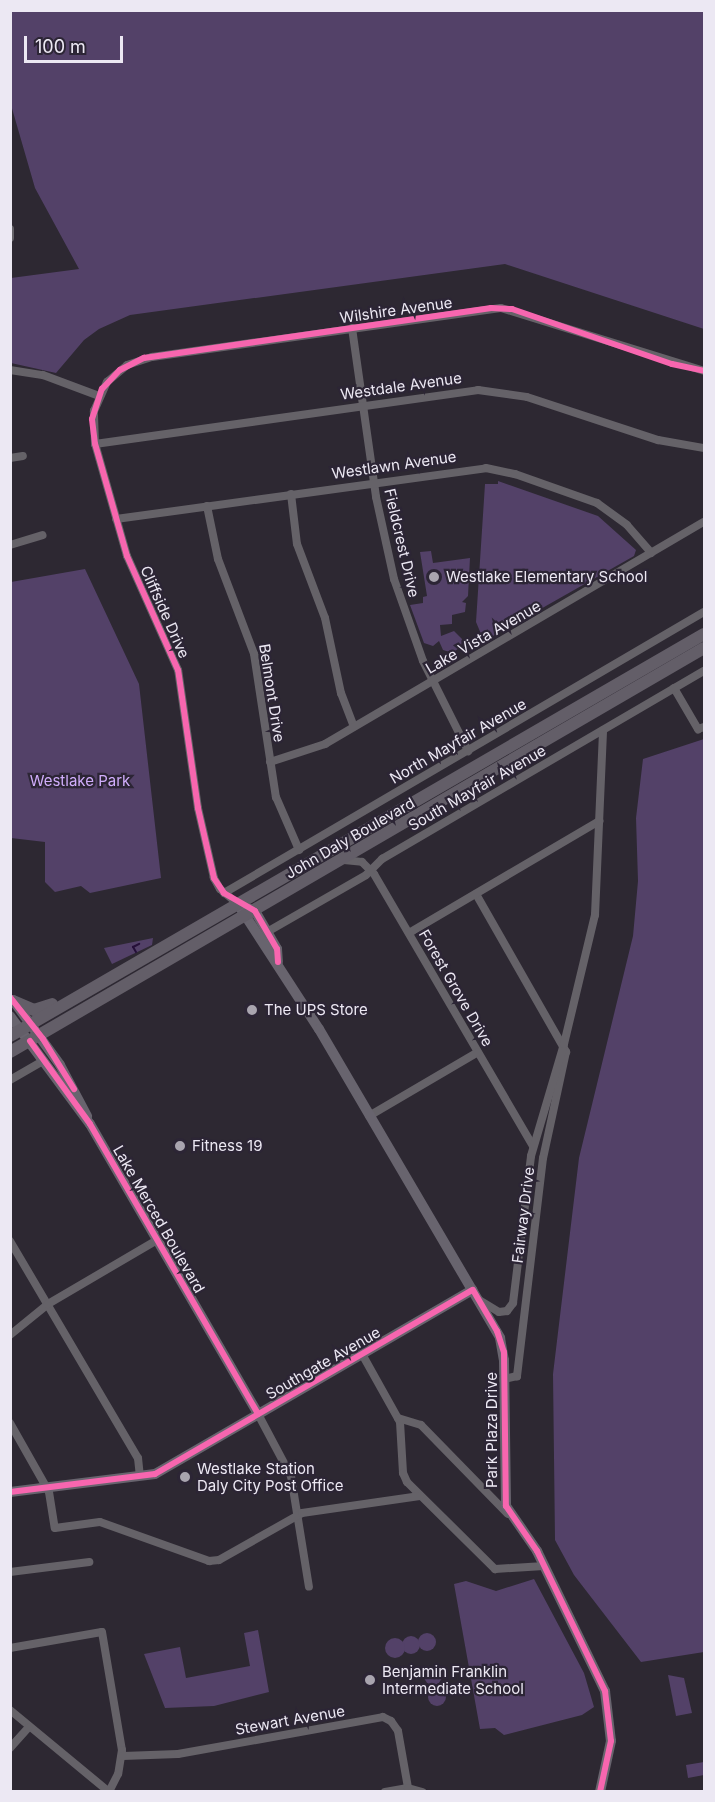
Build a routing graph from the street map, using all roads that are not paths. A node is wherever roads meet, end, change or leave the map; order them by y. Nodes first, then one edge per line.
1 (10, 228) edge
2 (10, 238) edge
3 (352, 328) junction
4 (10, 370) edge
5 (705, 371) edge
6 (99, 396) junction
7 (363, 405) junction
8 (94, 444) junction
9 (705, 448) edge
10 (23, 456) dead end
11 (10, 458) edge
12 (374, 482) junction
13 (291, 494) junction
14 (207, 506) junction
15 (116, 519) junction
16 (705, 522) edge
17 (42, 536) dead end
18 (10, 545) edge
19 (651, 553) junction
20 (705, 612) edge
21 (705, 634) edge
22 (705, 648) edge
23 (705, 670) edge
24 (432, 682) junction
25 (674, 688) junction
26 (354, 727) junction
27 (705, 727) edge
28 (603, 730) junction
29 (468, 751) junction
30 (270, 762) junction
31 (599, 821) junction
32 (299, 850) junction
33 (344, 860) junction
34 (372, 871) junction
35 (224, 894) junction
36 (476, 894) junction
37 (238, 904) junction
38 (251, 914) junction
39 (267, 932) junction
40 (409, 933) junction
41 (278, 962) junction
42 (112, 976) junction
43 (12, 999) edge
44 (10, 1016) edge
45 (21, 1029) edge
46 (35, 1038) junction
47 (564, 1044) junction
48 (10, 1052) edge
49 (478, 1052) junction
50 (43, 1061) junction
51 (10, 1080) edge
52 (369, 1116) junction
53 (90, 1124) junction
54 (533, 1146) junction
55 (158, 1240) junction
56 (10, 1241) edge
57 (476, 1294) junction
58 (48, 1304) junction
59 (10, 1335) edge
60 (362, 1354) junction
61 (504, 1379) junction
62 (258, 1414) junction
63 (398, 1418) junction
64 (10, 1423) edge
65 (140, 1476) junction
66 (46, 1486) junction
67 (10, 1492) edge
68 (420, 1496) junction
69 (297, 1515) junction
70 (511, 1516) junction
71 (89, 1562) dead end
72 (544, 1566) junction
73 (10, 1572) edge
74 (309, 1587) dead end
75 (10, 1648) edge
76 (10, 1710) edge
77 (28, 1728) junction
78 (10, 1748) edge
79 (123, 1756) junction
80 (408, 1788) junction
81 (109, 1791) edge
82 (385, 1791) edge
83 (422, 1791) edge
84 (600, 1791) edge

1 - 2 street
3 - 5 street, Wilshire Avenue
3 - 6 street, Wilshire Avenue
3 - 7 street, Fieldcrest Drive
4 - 6 street
6 - 8 street, Cliffside Drive
7 - 8 street, Westdale Avenue
7 - 9 street, Westdale Avenue
7 - 12 street, Fieldcrest Drive
8 - 15 street, Cliffside Drive
10 - 11 street
12 - 13 street, Westlawn Avenue
12 - 19 street, Westlawn Avenue
12 - 24 street, Fieldcrest Drive
13 - 14 street, Westlawn Avenue
13 - 26 street
14 - 15 street, Westlawn Avenue
14 - 30 street, Belmont Drive
15 - 35 street, Cliffside Drive
16 - 19 street, Lake Vista Avenue
17 - 18 street
19 - 24 street, Lake Vista Avenue
20 - 29 street, North Mayfair Avenue
21 - 37 main road, John Daly Boulevard
22 - 33 main road, John Daly Boulevard
23 - 25 street, South Mayfair Avenue
24 - 26 street, Lake Vista Avenue
24 - 29 street, Fieldcrest Drive
25 - 27 street
25 - 28 street, South Mayfair Avenue
26 - 30 street, Lake Vista Avenue
28 - 31 street, Fairway Drive
28 - 34 street, South Mayfair Avenue
29 - 32 street, North Mayfair Avenue
30 - 32 street, Belmont Drive
31 - 36 street
31 - 47 street, Fairway Drive
32 - 35 street, North Mayfair Avenue
33 - 34 street
33 - 38 main road, John Daly Boulevard
34 - 39 street, South Mayfair Avenue
34 - 40 street, Forest Grove Drive
35 - 37 street, Cliffside Drive
36 - 40 street
36 - 47 street
37 - 38 street, Park Plaza Drive
37 - 42 main road, John Daly Boulevard
38 - 39 street, Park Plaza Drive
38 - 41 street, Park Plaza Drive
38 - 46 main road, John Daly Boulevard
39 - 41 street, Park Plaza Drive
40 - 49 street, Forest Grove Drive
41 - 52 street, Park Plaza Drive
42 - 43 main road
42 - 45 main road, John Daly Boulevard
43 - 45 street, Lake Merced Boulevard
44 - 45 street, Lake Merced Boulevard
45 - 46 street, Lake Merced Boulevard
46 - 48 main road, John Daly Boulevard
46 - 50 street, Lake Merced Boulevard
46 - 53 street, Lake Merced Boulevard
47 - 54 street, Fairway Drive
47 - 61 street, Fairway Drive
49 - 52 street
49 - 54 street, Forest Grove Drive
50 - 51 street
50 - 53 street, Lake Merced Boulevard
52 - 57 street, Park Plaza Drive
53 - 55 street, Lake Merced Boulevard
54 - 57 street, Fairway Drive
55 - 58 street
55 - 62 street, Lake Merced Boulevard
56 - 58 street
57 - 60 street, Southgate Avenue
57 - 61 street, Park Plaza Drive
58 - 59 street
58 - 65 street
60 - 62 street, Southgate Avenue
60 - 63 street
61 - 70 street, Park Plaza Drive
62 - 65 street, Southgate Avenue
62 - 69 street, Lake Merced Boulevard
63 - 68 street
63 - 70 street
64 - 66 street
65 - 66 street, Southgate Avenue
66 - 67 street, Southgate Avenue
66 - 69 street
68 - 69 street
68 - 72 street
69 - 74 street, Lake Merced Boulevard
70 - 72 street, Park Plaza Drive
71 - 73 street
72 - 84 street, Park Plaza Drive
75 - 79 street
76 - 77 street
77 - 78 street
77 - 81 street
79 - 80 street, Stewart Avenue
79 - 81 street
80 - 82 street
80 - 83 street

